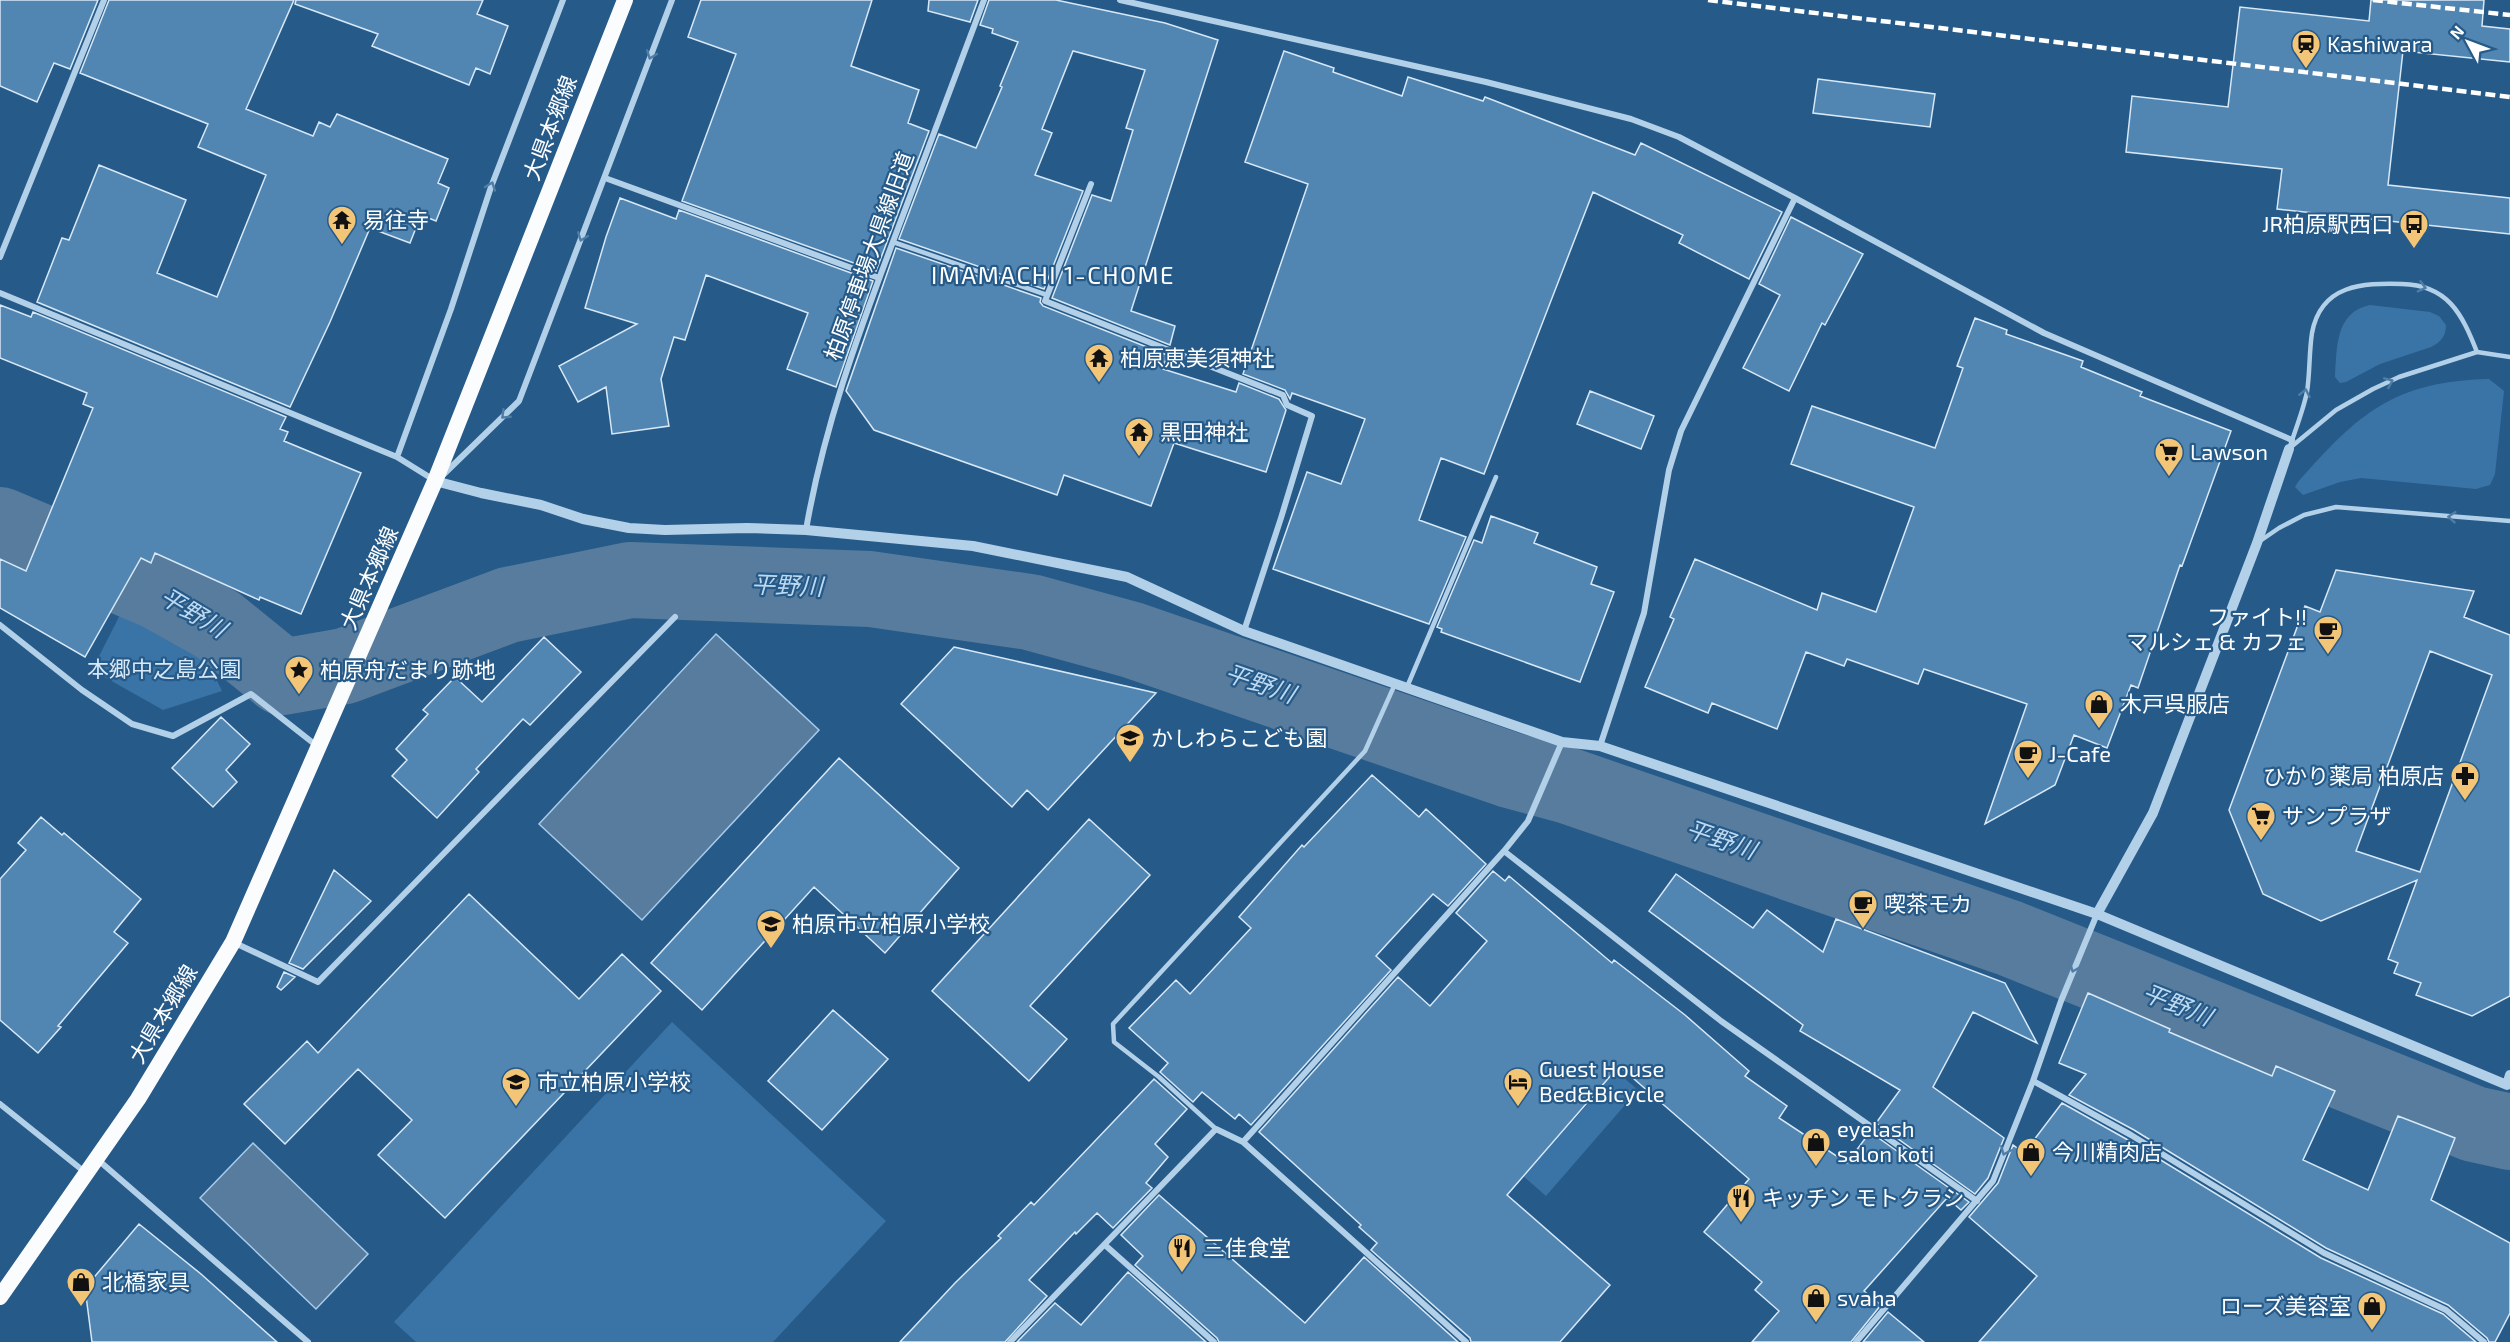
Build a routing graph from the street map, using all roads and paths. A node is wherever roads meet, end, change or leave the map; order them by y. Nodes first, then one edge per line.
1 (104, 0) edge
2 (563, 0) edge
3 (625, 0) edge
4 (672, 0) edge
5 (984, 0) edge
6 (1120, 0) edge
7 (605, 178) junction
8 (1090, 184) dead end
9 (1796, 198) junction
10 (893, 242) junction
11 (0, 257) edge
12 (879, 278) junction
13 (0, 292) edge
14 (1047, 295) junction
15 (2477, 352) junction
16 (2510, 357) edge
17 (2290, 444) junction
18 (398, 457) junction
19 (1496, 477) dead end
20 (435, 481) junction
21 (2510, 521) edge
22 (806, 530) junction
23 (2257, 543) junction
24 (675, 617) dead end
25 (0, 625) edge
26 (1244, 631) junction
27 (1396, 684) junction
28 (1407, 688) junction
29 (1562, 742) junction
30 (1600, 746) junction
31 (320, 748) junction
32 (1504, 851) junction
33 (2097, 914) junction
34 (233, 942) junction
35 (2033, 1081) junction
36 (2509, 1082) edge
37 (0, 1104) edge
38 (1216, 1129) junction
39 (1243, 1142) junction
40 (97, 1159) junction
41 (87, 1173) junction
42 (1977, 1201) junction
43 (1105, 1245) junction
44 (0, 1297) edge
45 (308, 1342) edge
46 (1010, 1342) edge
47 (1214, 1342) edge
48 (1466, 1342) edge
49 (1856, 1342) edge
50 (2484, 1342) edge

1 - 11 street
18 -> 2 street
3 - 20 highway, 大県本郷線
4 -> 7 street
5 - 10 street, 柏原停車場大県線旧道
6 - 9 street
7 - 12 street
7 -> 20 street
8 - 14 street
9 - 17 street
9 - 30 street
10 - 12 street, 柏原停車場大県線旧道
10 - 14 lane
12 - 22 street, 柏原停車場大県線旧道
13 - 18 street
14 - 26 street
15 - 16 lane
17 -> 15 lane
17 -> 15 lane
17 - 23 street
18 - 20 street
19 - 28 lane
20 - 22 street
20 - 31 highway, 大県本郷線
21 -> 23 lane
22 - 26 street
23 - 33 street
24 - 34 street
25 - 31 street
26 - 27 street
27 - 28 street
27 - 38 lane
28 - 29 street
29 - 30 street
29 - 32 street
30 - 33 street
31 - 34 highway, 大県本郷線
32 - 39 street
32 - 42 street
33 -> 35 street
33 - 36 street
34 - 40 highway, 大県本郷線
35 -> 42 street
35 - 50 street
37 - 41 street
38 - 39 street
38 - 43 street
39 - 48 street
40 - 41 highway, 大県本郷線
40 - 45 street
41 - 44 highway, 大県本郷線
42 - 49 street
43 - 46 street
43 - 47 street

